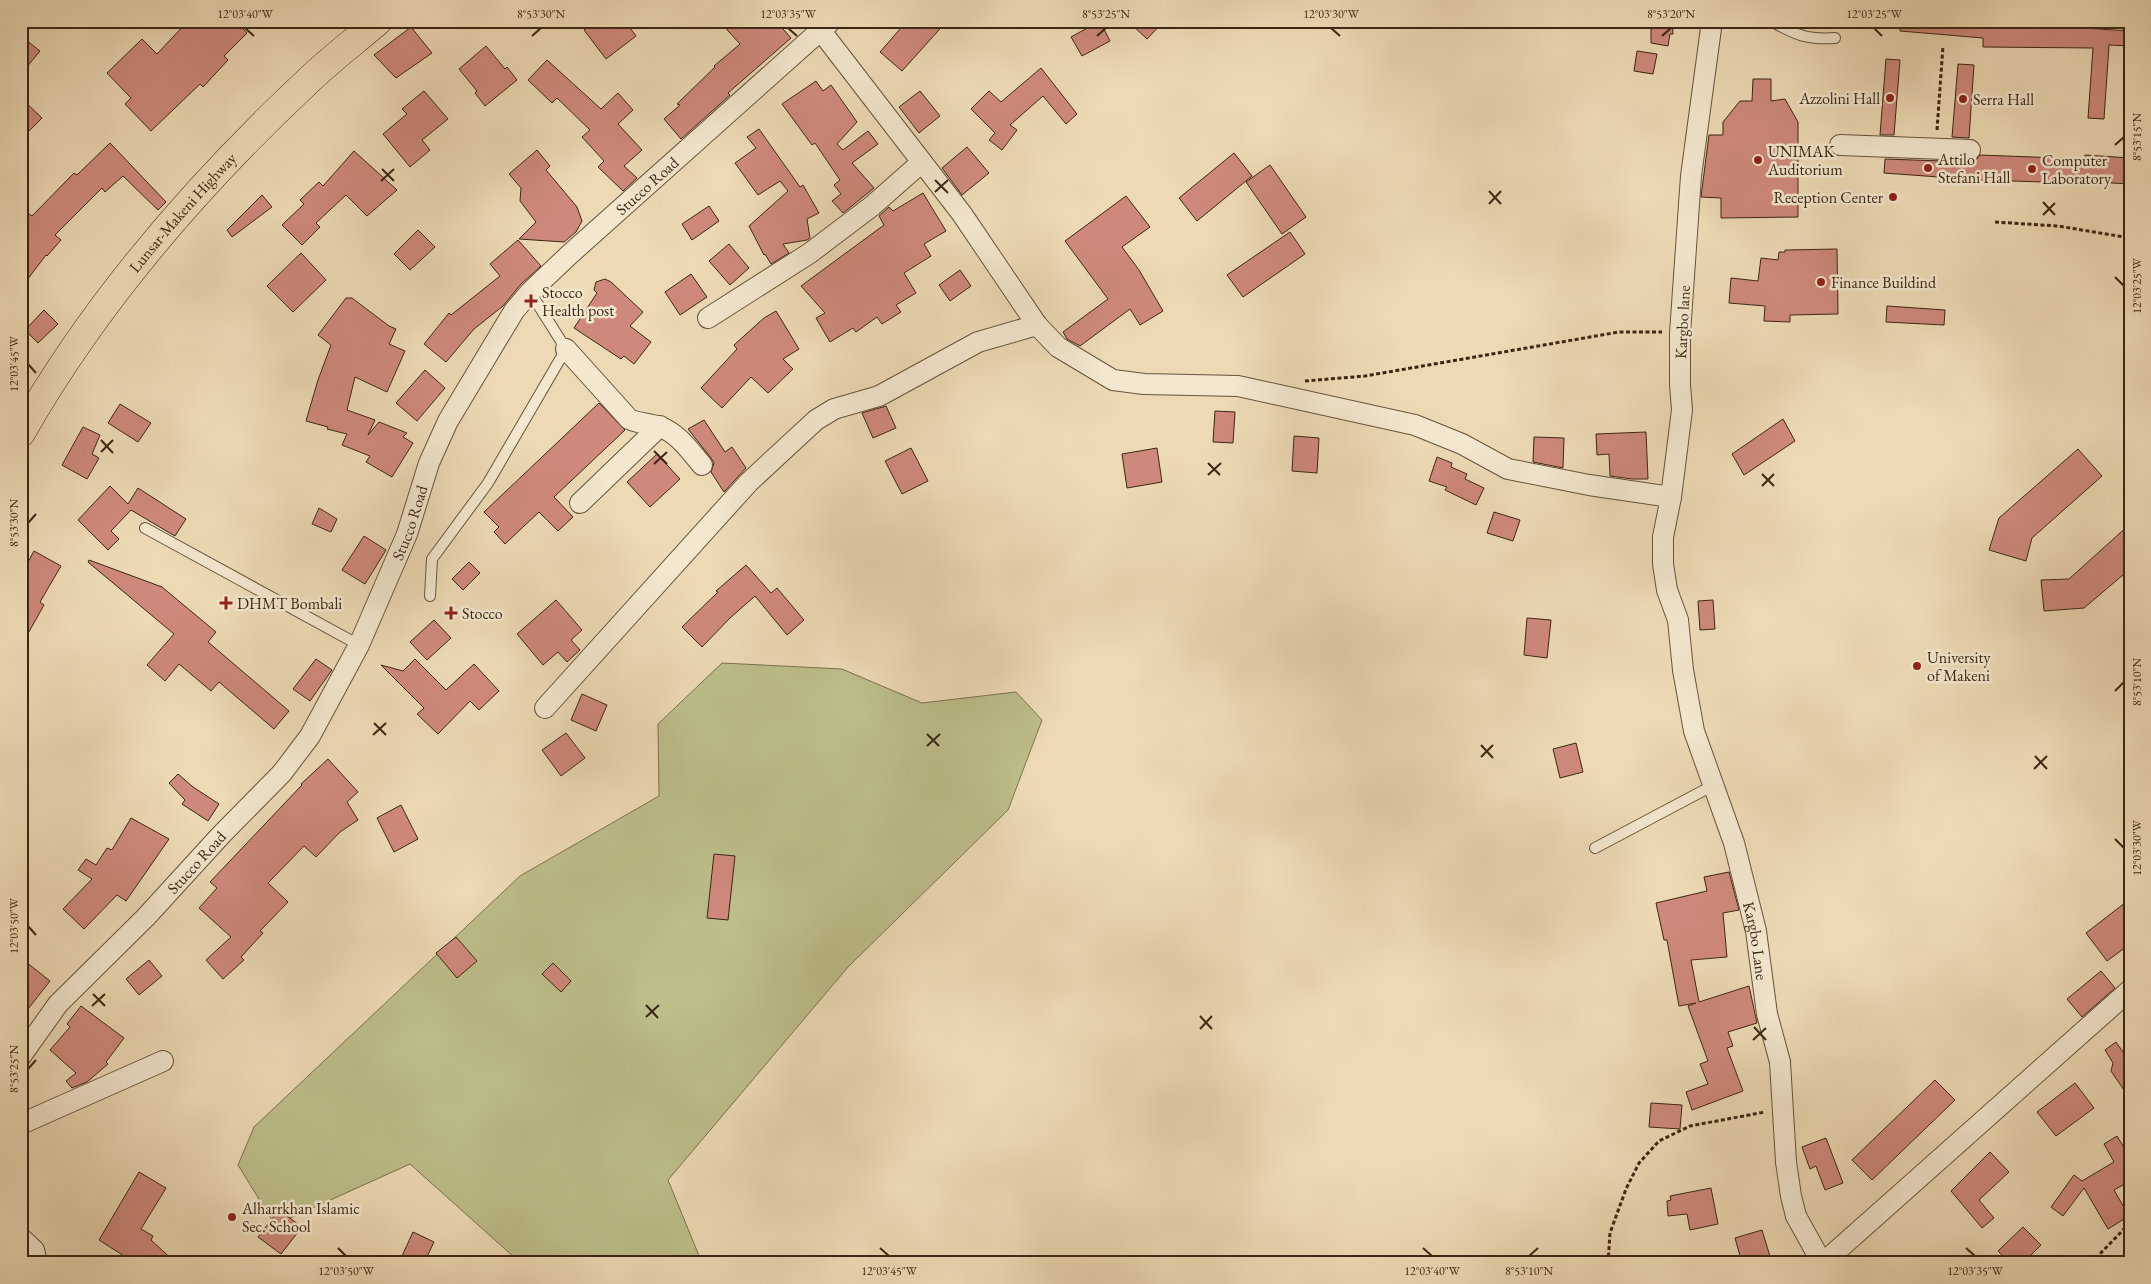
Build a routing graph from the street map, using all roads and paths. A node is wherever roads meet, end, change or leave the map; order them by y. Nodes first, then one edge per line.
1 (378, 21) edge
2 (1712, 21) edge
3 (1771, 21) edge
4 (826, 26) edge
5 (1835, 38) dead end
6 (1943, 46) dead end
7 (1840, 145) dead end
8 (1935, 148) junction
9 (1970, 150) dead end
10 (922, 162) junction
11 (1995, 222) dead end
12 (2130, 238) edge
13 (530, 292) junction
14 (708, 318) dead end
15 (1037, 325) junction
16 (1680, 333) junction
17 (566, 348) junction
18 (1297, 382) dead end
19 (660, 426) junction
20 (21, 433) edge
21 (702, 465) dead end
22 (1671, 497) junction
23 (580, 503) dead end
24 (146, 528) dead end
25 (430, 596) dead end
26 (1678, 620) joint
27 (359, 645) junction
28 (545, 708) dead end
29 (1712, 786) junction
30 (1595, 848) dead end
31 (2130, 990) edge
32 (21, 1056) edge
33 (163, 1062) dead end
34 (1783, 1111) junction
35 (21, 1124) edge
36 (2130, 1223) edge
37 (21, 1238) edge
38 (37, 1263) edge
39 (1608, 1263) edge
40 (1823, 1263) edge
41 (2091, 1263) edge

1 - 20 main road, Lunsar-Makeni Highway
2 - 16 street, Kargbo lane
3 - 5 lane
4 - 10 street
4 - 13 street, Stucco Road
6 - 8 path
7 - 8 street
8 - 9 street
10 - 14 street
10 - 15 street
11 - 12 path
13 - 17 lane
13 - 27 street, Stucco Road
15 - 22 street
15 - 28 street
16 - 18 path
16 - 22 street, Kargbo lane
17 - 19 street
17 - 25 lane
19 - 21 street
19 - 23 street
22 - 26 street, Kargbo lane
24 - 27 lane
26 - 29 street, Kargbo Lane
27 - 32 street, Stucco Road
29 - 30 lane
29 - 34 street, Kargbo Lane
31 - 40 street
33 - 35 street
34 - 39 path
34 - 40 street, Kargbo Lane
36 - 41 path
37 - 38 street

